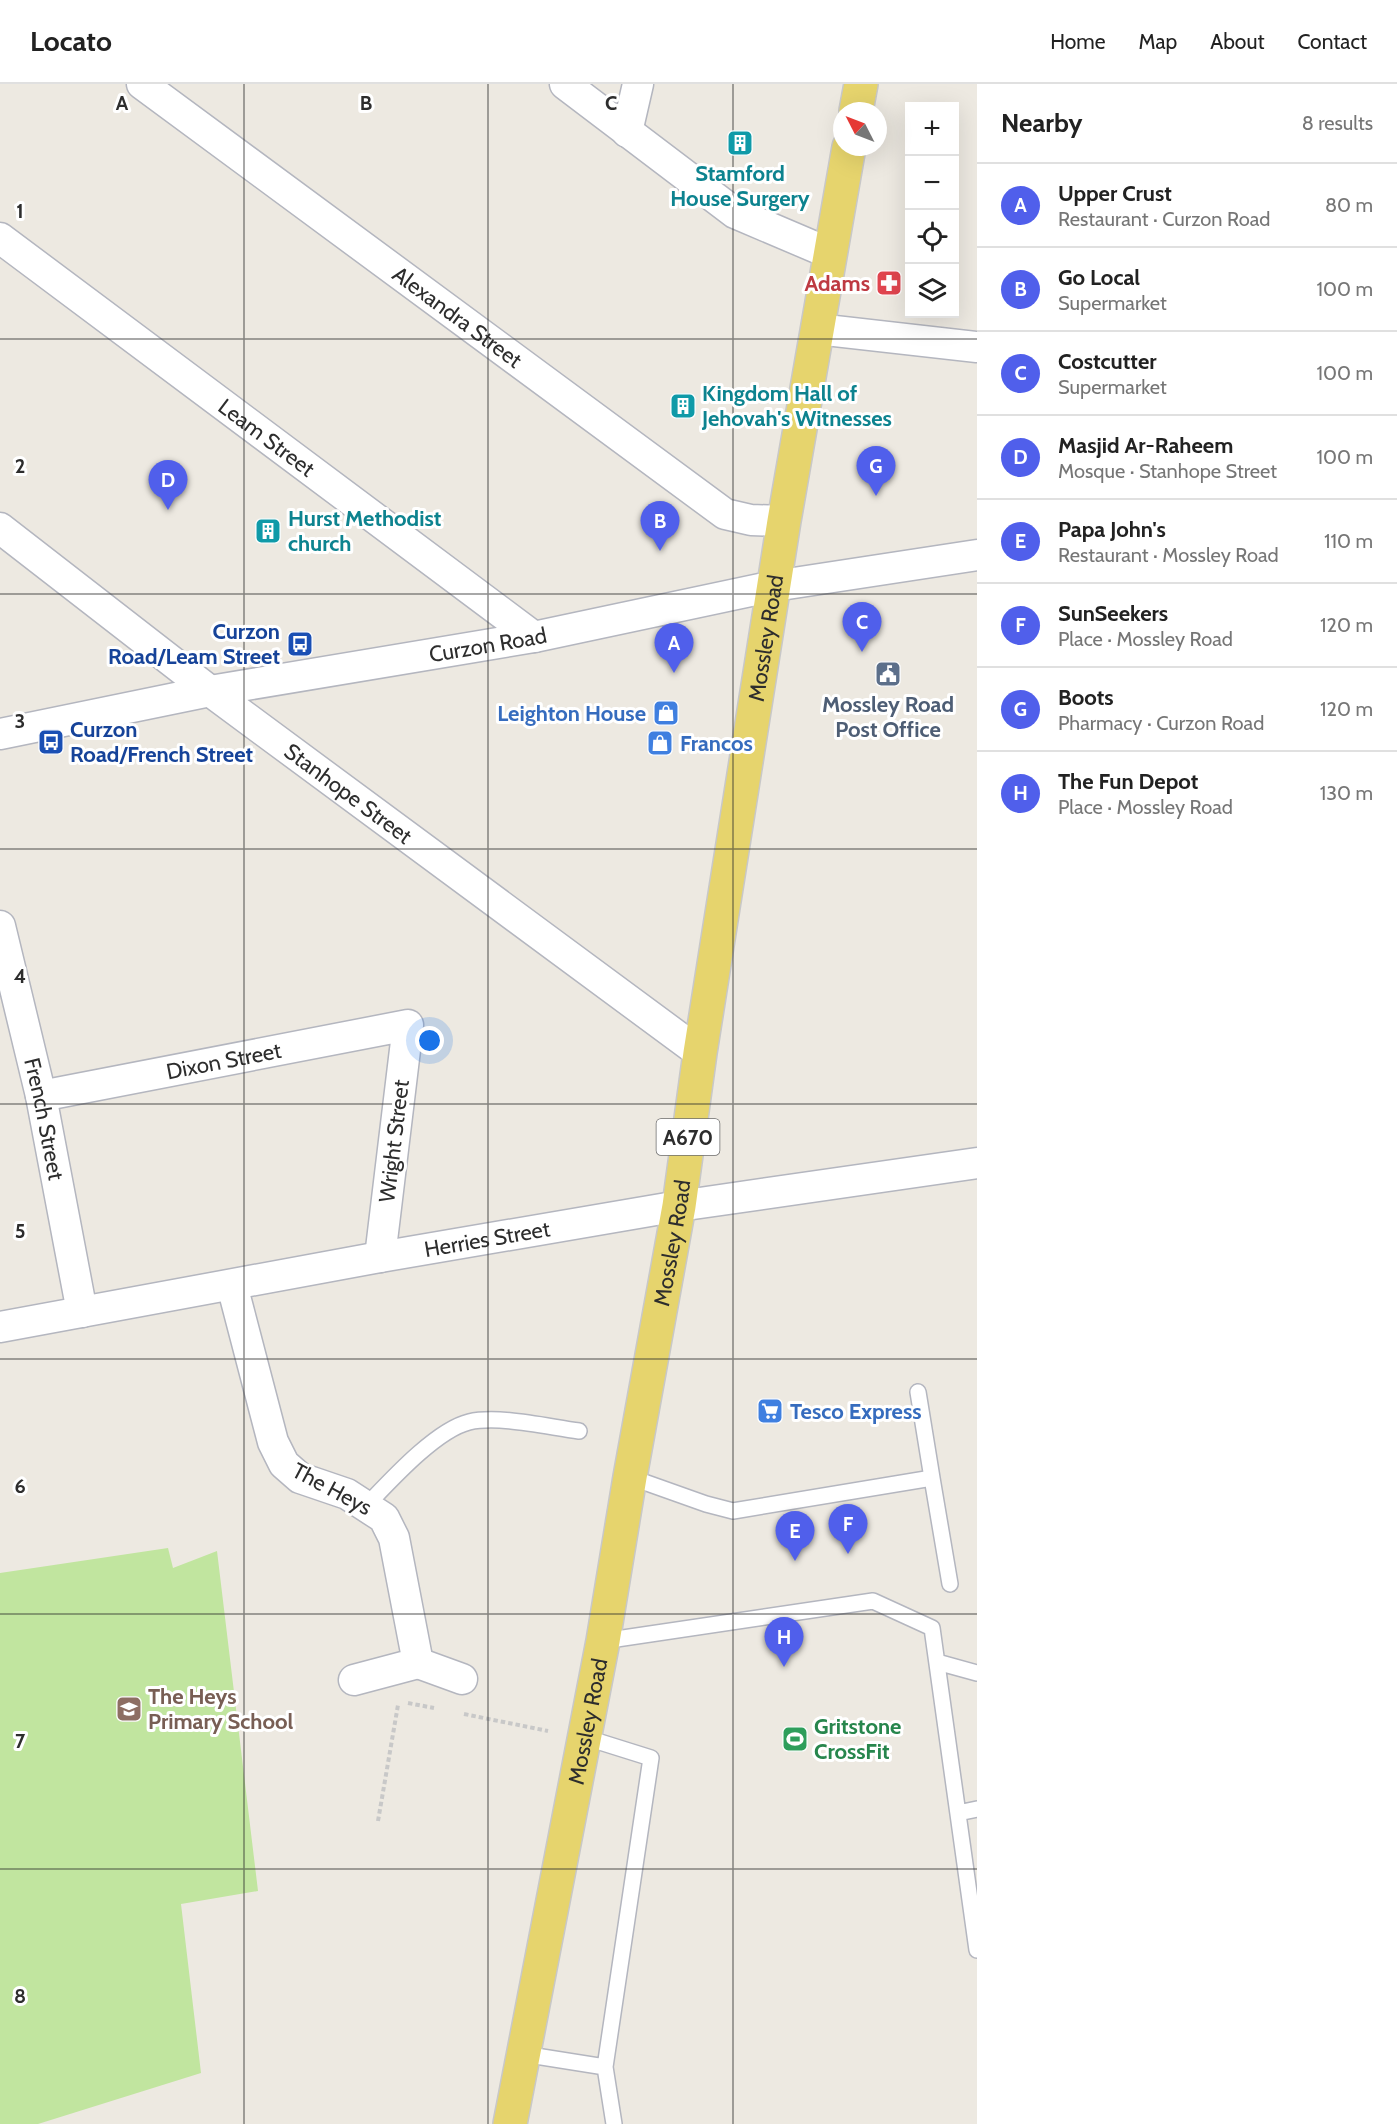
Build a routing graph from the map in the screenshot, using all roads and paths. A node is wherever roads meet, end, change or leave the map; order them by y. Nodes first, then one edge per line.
1 (142, 84) edge
2 (565, 84) edge
3 (638, 84) edge
4 (861, 84) edge
5 (858, 102) edge
6 (627, 132) junction
7 (847, 156) edge
8 (0, 238) edge
9 (829, 253) junction
10 (817, 329) junction
11 (977, 347) edge
12 (784, 521) junction
13 (0, 528) edge
14 (977, 555) edge
15 (774, 586) junction
16 (534, 637) junction
17 (210, 691) junction
18 (0, 734) edge
19 (0, 926) edge
20 (408, 1025) joint
21 (700, 1053) junction
22 (40, 1096) junction
23 (977, 1163) edge
24 (679, 1206) junction
25 (380, 1257) junction
26 (232, 1285) junction
27 (82, 1312) junction
28 (0, 1327) edge
29 (918, 1392) dead end
30 (579, 1431) dead end
31 (630, 1478) junction
32 (932, 1478) junction
33 (367, 1506) junction
34 (950, 1584) dead end
35 (603, 1641) junction
36 (937, 1662) junction
37 (418, 1663) junction
38 (977, 1672) edge
39 (462, 1679) dead end
40 (354, 1680) dead end
41 (442, 1710) dead end
42 (453, 1712) dead end
43 (584, 1737) junction
44 (977, 1809) edge
45 (958, 1813) junction
46 (378, 1821) dead end
47 (977, 1950) edge
48 (524, 2054) junction
49 (605, 2067) junction
50 (510, 2124) edge
51 (614, 2124) edge

1 - 12 street, Alexandra Street
2 - 6 street
3 - 6 street
4 - 5 main road
6 - 9 street
7 - 9 main road, Mossley Road / A670
8 - 16 street, Leam Street
9 - 10 main road, Mossley Road / A670
10 - 11 street
10 - 12 main road, Mossley Road / A670
12 - 15 main road, Mossley Road / A670
13 - 17 street, Stanhope Street
14 - 15 street, Curzon Road
15 - 16 street, Curzon Road
15 - 21 main road, Mossley Road / A670
16 - 17 street, Curzon Road
17 - 18 street, Curzon Road
17 - 21 street, Stanhope Street
19 - 22 street, French Street
20 - 22 street, Dixon Street
20 - 25 street, Wright Street
21 - 24 main road, Mossley Road / A670
22 - 27 street, French Street
23 - 24 street, Herries Street
24 - 25 street, Herries Street
24 - 31 main road, Mossley Road / A670
25 - 26 street, Herries Street
26 - 27 street, Herries Street
26 - 33 street, The Heys
27 - 28 street, Herries Street
29 - 32 lane
30 - 33 lane
31 - 32 lane
31 - 35 main road, Mossley Road / A670
32 - 34 lane
33 - 37 street, The Heys
35 - 36 lane
35 - 43 main road, Mossley Road / A670
36 - 38 lane
36 - 45 lane
37 - 39 street
37 - 40 street
41 - 46 path
42 - 43 path
43 - 48 main road, Mossley Road / A670
43 - 49 lane
44 - 45 lane
45 - 47 lane
48 - 49 lane
48 - 50 main road, Mossley Road / A670
49 - 51 lane

